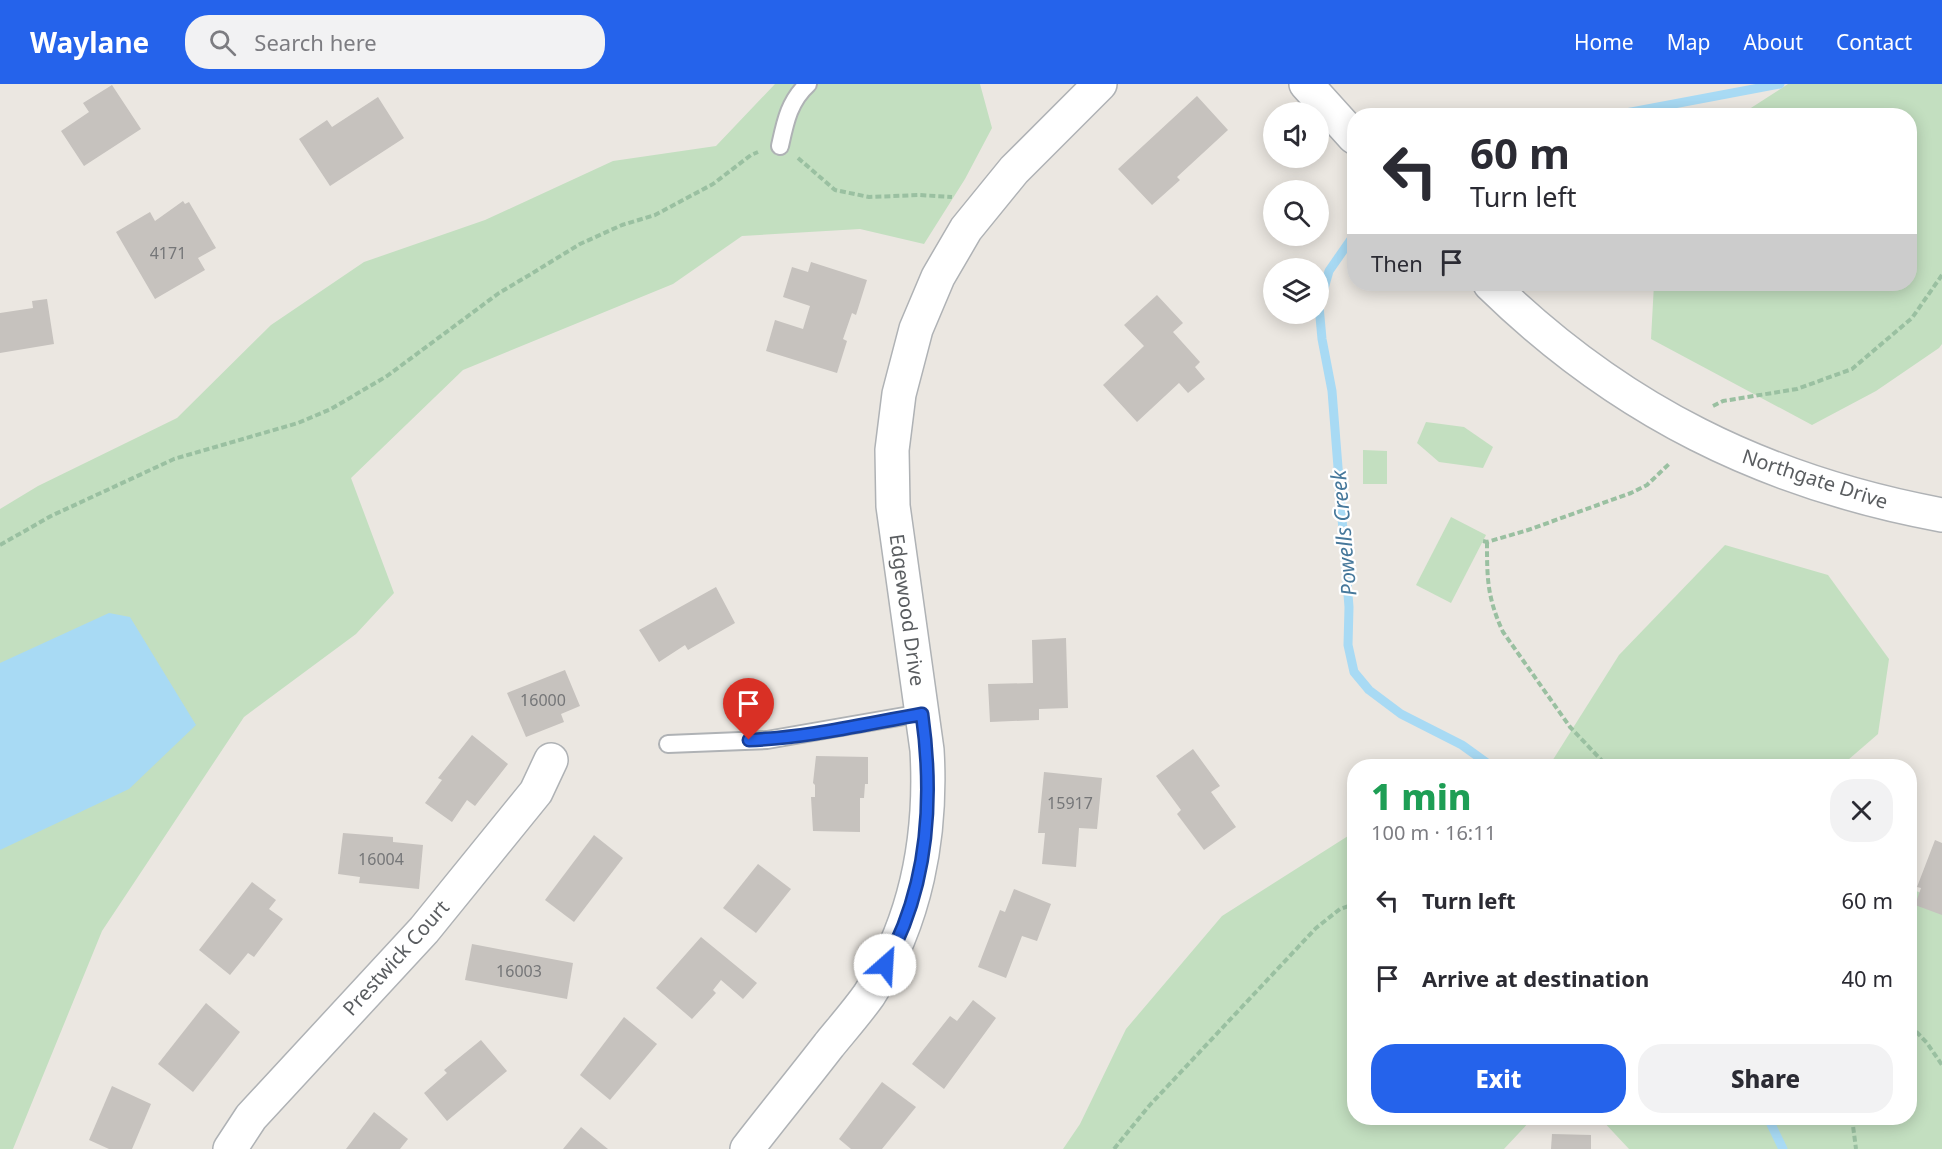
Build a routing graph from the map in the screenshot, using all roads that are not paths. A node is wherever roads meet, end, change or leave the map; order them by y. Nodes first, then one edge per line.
1 (808, 84) edge
2 (1100, 84) edge
3 (1306, 84) edge
4 (1347, 129) edge
5 (780, 147) road end
6 (1498, 291) edge
7 (1942, 514) edge
8 (922, 714) junction
9 (668, 744) dead end
10 (551, 760) dead end
11 (230, 1149) edge
12 (747, 1149) edge

1 - 5 lane
2 - 8 street, Edgewood Drive
3 - 4 street
6 - 7 street, Northgate Drive
8 - 9 lane
8 - 12 street, Edgewood Drive
10 - 11 street, Prestwick Court

